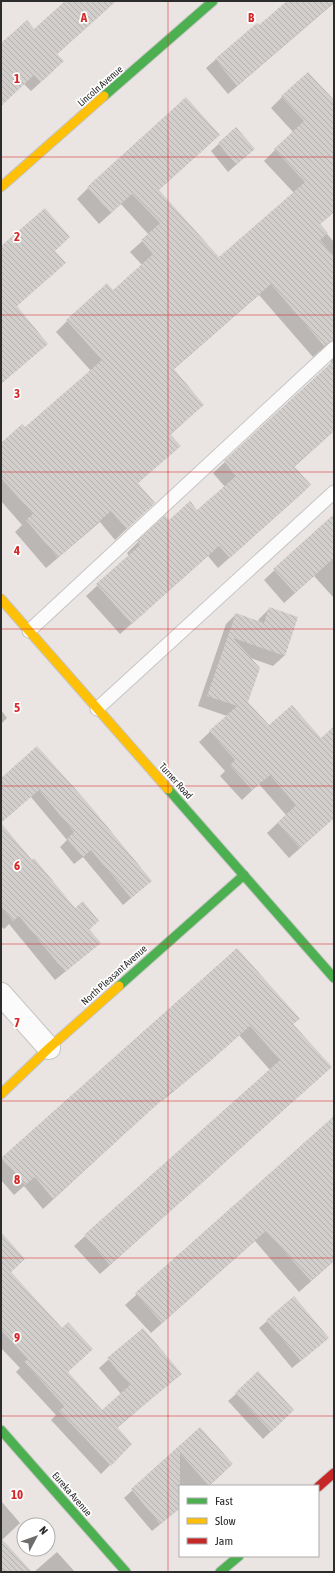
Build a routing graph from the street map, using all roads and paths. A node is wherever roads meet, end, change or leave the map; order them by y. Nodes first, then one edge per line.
1 (213, 1) edge
2 (1, 187) edge
3 (334, 348) edge
4 (334, 492) edge
5 (1, 599) edge
6 (29, 631) junction
7 (97, 709) junction
8 (244, 875) junction
9 (334, 978) edge
10 (1, 994) edge
11 (49, 1048) junction
12 (1, 1094) edge
13 (1, 1430) edge
14 (334, 1473) edge
15 (319, 1486) edge
16 (238, 1557) edge
17 (126, 1572) edge
18 (220, 1572) edge

1 - 2 street, Lincoln Avenue
3 - 6 lane
4 - 7 lane
5 - 6 street, Turner Road
6 - 7 street, Turner Road
7 - 8 street, Turner Road
8 - 9 street, Turner Road
8 - 11 street, North Pleasant Avenue
10 - 11 street
11 - 12 street, North Pleasant Avenue
13 - 17 street, Eureka Avenue
14 - 15 street
16 - 18 street

